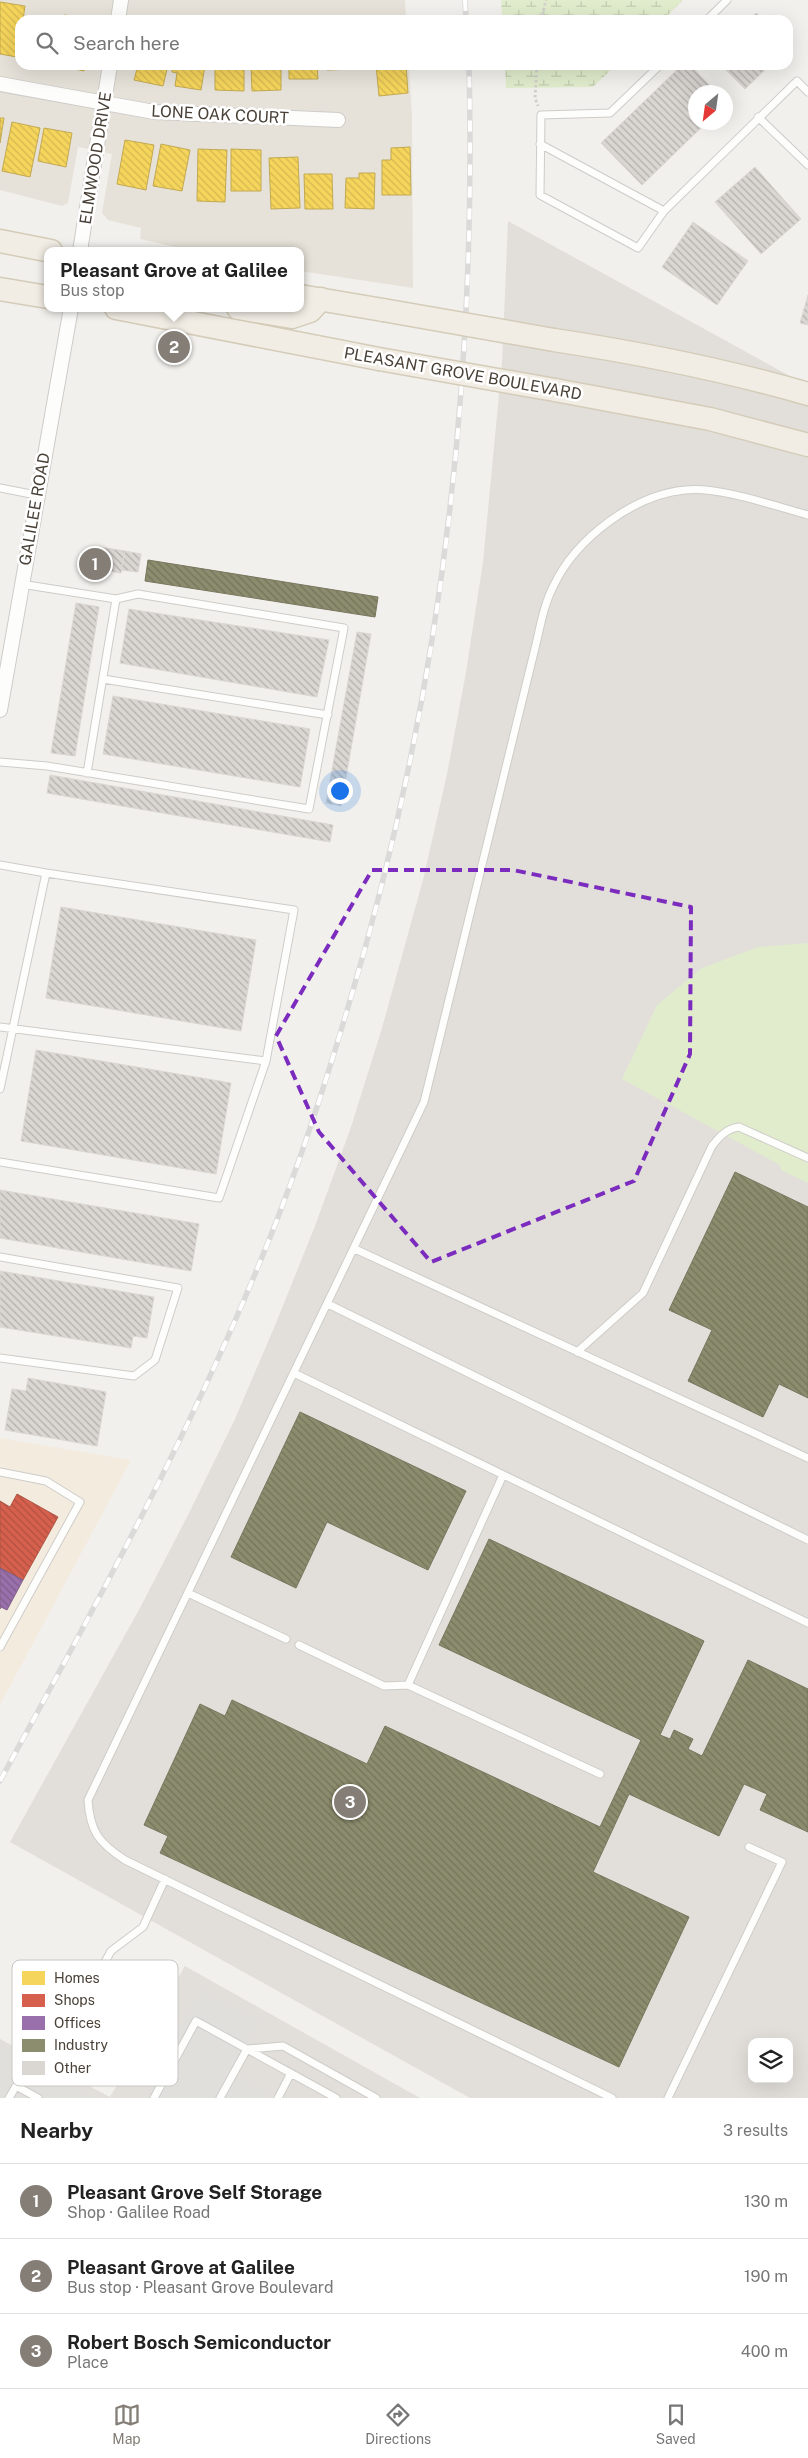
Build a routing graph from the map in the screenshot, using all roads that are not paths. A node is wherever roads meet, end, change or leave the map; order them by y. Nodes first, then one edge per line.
1 (121, 0) edge
2 (728, 0) edge
3 (119, 15) edge
4 (712, 15) edge
5 (109, 70) edge
6 (655, 70) edge
7 (0, 84) edge
8 (808, 92) edge
9 (104, 103) junction
10 (758, 117) junction
11 (338, 120) dead end
12 (540, 144) junction
13 (808, 164) edge
14 (664, 211) junction
15 (0, 241) edge
16 (81, 247) edge
17 (44, 250) edge
18 (0, 289) edge
19 (44, 296) edge
20 (310, 297) edge
21 (70, 312) edge
22 (137, 312) edge
23 (262, 312) edge
24 (808, 394) edge
25 (808, 446) edge
26 (0, 488) edge
27 (36, 495) junction
28 (808, 515) edge
29 (21, 584) junction
30 (116, 599) junction
31 (102, 678) junction
32 (0, 710) edge
33 (328, 715) junction
34 (0, 762) edge
35 (87, 773) junction
36 (0, 865) edge
37 (46, 873) junction
38 (0, 1027) edge
39 (12, 1029) junction
40 (266, 1061) junction
41 (0, 1088) edge
42 (808, 1158) edge
43 (0, 1162) edge
44 (355, 1248) junction
45 (0, 1257) edge
46 (328, 1304) junction
47 (577, 1352) junction
48 (1, 1358) edge
49 (0, 1368) edge
50 (294, 1374) junction
51 (808, 1458) edge
52 (0, 1472) edge
53 (503, 1475) junction
54 (808, 1540) edge
55 (188, 1593) junction
56 (808, 1623) edge
57 (286, 1639) dead end
58 (299, 1646) dead end
59 (0, 1647) edge
60 (408, 1685) junction
61 (600, 1774) dead end
62 (750, 1847) dead end
63 (165, 1879) junction
64 (106, 1960) edge
65 (247, 2049) junction
66 (178, 2054) edge
67 (291, 2073) junction
68 (161, 2086) edge
69 (9, 2098) edge
70 (38, 2098) edge
71 (154, 2098) edge
72 (220, 2098) edge
73 (278, 2098) edge
74 (336, 2098) edge
75 (376, 2098) edge
76 (612, 2098) edge
77 (668, 2098) edge

1 - 3 street
2 - 4 lane
5 - 9 street, ELMWOOD DRIVE
6 - 12 lane
7 - 9 street, LONE OAK COURT
8 - 10 lane
9 - 11 street, LONE OAK COURT
9 - 16 street, ELMWOOD DRIVE
10 - 13 lane
10 - 14 lane
12 - 14 lane
12 - 14 lane
15 - 17 main road
18 - 19 main road
20 - 23 main road
20 - 24 main road, bridge
21 - 27 street, GALILEE ROAD
22 - 25 main road, PLEASANT GROVE BOULEVARD, bridge
26 - 27 lane
27 - 29 street, GALILEE ROAD
28 - 44 lane
29 - 30 lane
29 - 32 street, GALILEE ROAD
30 - 31 lane
30 - 33 lane
31 - 33 lane
31 - 35 lane
33 - 35 lane
34 - 35 lane
36 - 37 lane
37 - 39 lane
37 - 40 lane
38 - 39 lane
39 - 40 lane
39 - 41 lane
40 - 43 lane
42 - 47 lane
44 - 46 lane
44 - 47 lane
45 - 48 lane
46 - 50 lane
46 - 54 lane
47 - 51 lane
48 - 49 lane
50 - 53 lane
50 - 55 lane
52 - 59 lane
53 - 56 lane
53 - 60 lane
55 - 57 lane
55 - 63 lane
58 - 60 lane
60 - 61 lane
62 - 77 lane
63 - 64 lane
63 - 76 lane
65 - 66 lane
65 - 67 lane
65 - 72 lane
65 - 75 lane
67 - 73 lane
67 - 74 lane
68 - 71 lane
69 - 70 lane

